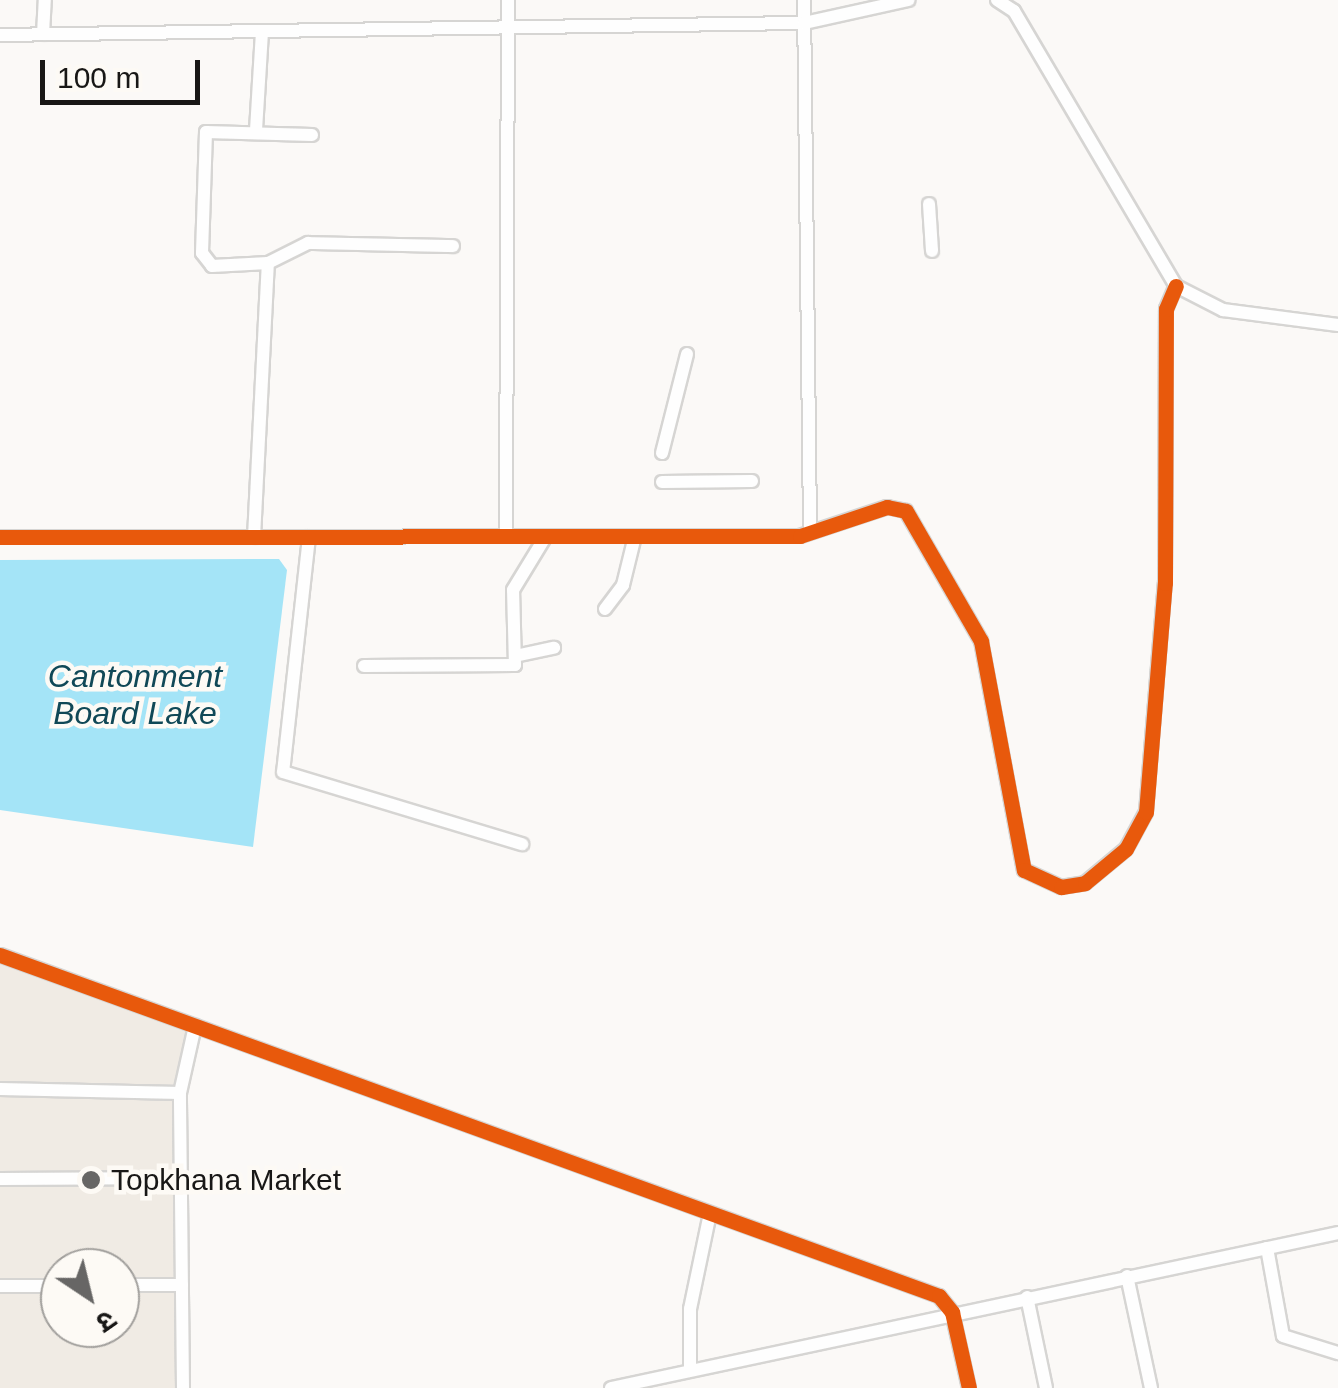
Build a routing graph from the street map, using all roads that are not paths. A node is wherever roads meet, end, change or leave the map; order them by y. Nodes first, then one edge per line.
1 (45, 0) edge
2 (508, 0) edge
3 (804, 0) edge
4 (909, 0) edge
5 (997, 0) edge
6 (804, 23) junction
7 (508, 24) junction
8 (262, 33) junction
9 (43, 34) junction
10 (0, 35) edge
11 (256, 130) junction
12 (312, 135) dead end
13 (929, 204) dead end
14 (453, 246) dead end
15 (932, 252) dead end
16 (268, 263) junction
17 (1176, 286) junction
18 (1338, 325) edge
19 (686, 354) dead end
20 (662, 452) dead end
21 (752, 481) dead end
22 (662, 482) dead end
23 (810, 532) junction
24 (506, 536) junction
25 (546, 536) junction
26 (635, 536) junction
27 (0, 537) edge
28 (254, 537) junction
29 (309, 537) junction
30 (605, 609) dead end
31 (554, 648) dead end
32 (515, 656) junction
33 (364, 666) dead end
34 (522, 844) dead end
35 (0, 955) edge
36 (195, 1026) junction
37 (0, 1089) edge
38 (180, 1092) junction
39 (181, 1178) junction
40 (0, 1179) edge
41 (710, 1218) junction
42 (1338, 1233) edge
43 (1267, 1248) junction
44 (1128, 1276) junction
45 (140, 1285) edge
46 (182, 1285) junction
47 (0, 1286) edge
48 (40, 1286) edge
49 (1027, 1297) junction
50 (952, 1312) junction
51 (1338, 1352) edge
52 (686, 1371) junction
53 (184, 1388) edge
54 (611, 1388) edge
55 (682, 1388) edge
56 (969, 1388) edge
57 (1046, 1388) edge
58 (1151, 1388) edge

1 - 9 street
2 - 7 street
3 - 6 street
4 - 6 street
5 - 17 street
6 - 7 street
6 - 23 street
7 - 8 street
7 - 24 street
8 - 9 street
8 - 11 street
9 - 10 street
11 - 12 street
11 - 16 street
13 - 15 street
14 - 16 street
16 - 28 street
17 - 18 street
17 - 23 street
19 - 20 street
21 - 22 street
23 - 26 street
24 - 25 street
24 - 29 street
25 - 26 street
25 - 32 street
26 - 30 street
27 - 28 street
28 - 29 street
29 - 34 street
31 - 32 street
32 - 33 street
35 - 36 street
36 - 38 street
36 - 41 street
37 - 38 street
38 - 39 street
39 - 40 street
39 - 46 street
41 - 50 street
41 - 52 street
42 - 43 street
43 - 44 street
43 - 51 street
44 - 49 street
44 - 58 street
45 - 46 street
46 - 53 street
47 - 48 street
49 - 50 street
49 - 57 street
50 - 52 street
50 - 56 street
52 - 54 street
52 - 55 street

